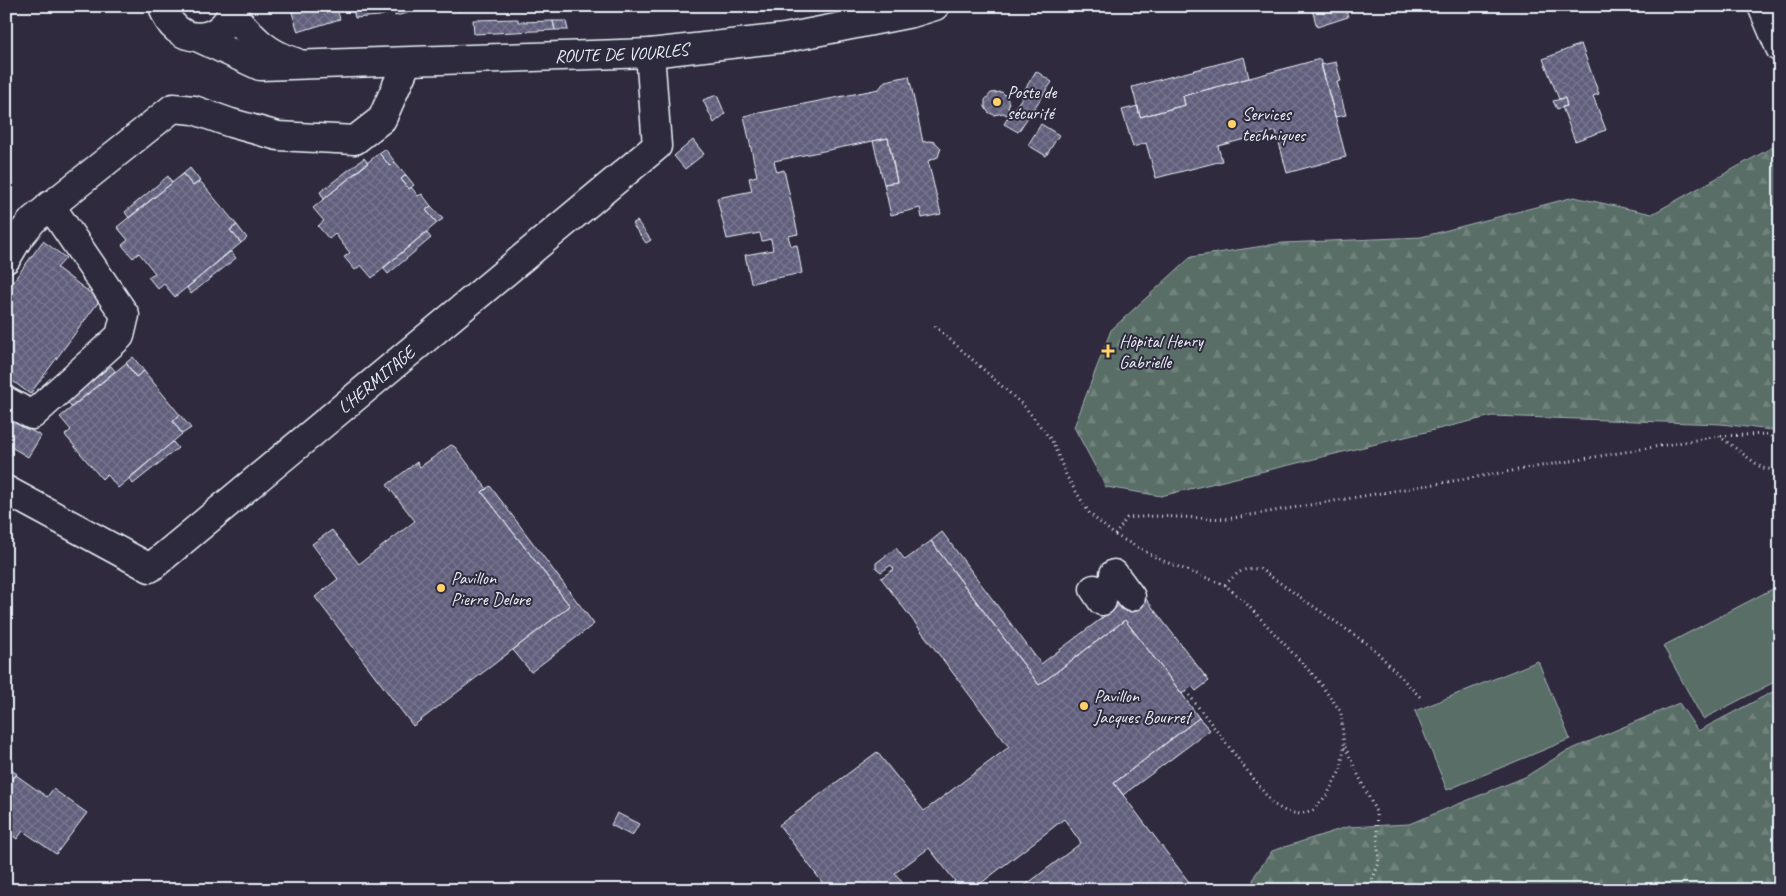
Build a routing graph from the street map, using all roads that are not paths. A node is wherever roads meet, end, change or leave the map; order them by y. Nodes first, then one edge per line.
1 (934, 6) edge
2 (1762, 6) edge
3 (159, 9) edge
4 (233, 10) edge
5 (197, 37) junction
6 (1780, 48) edge
7 (650, 53) junction
8 (407, 62) junction
9 (304, 64) junction
10 (50, 205) junction
11 (6, 259) edge
12 (6, 400) edge
13 (6, 490) edge
14 (1103, 588) dead end
15 (1131, 597) dead end

1 - 7 street, ROUTE DE VOURLES
2 - 6 street
3 - 5 street, ROUTE DE VOURLES
4 - 5 street
4 - 9 street, ROUTE DE VOURLES
5 - 9 street, ROUTE DE VOURLES
7 - 8 street, ROUTE DE VOURLES
7 - 13 street, L'HERMITAGE
8 - 9 street, ROUTE DE VOURLES
8 - 10 street
10 - 11 street
10 - 12 street
14 - 15 street

